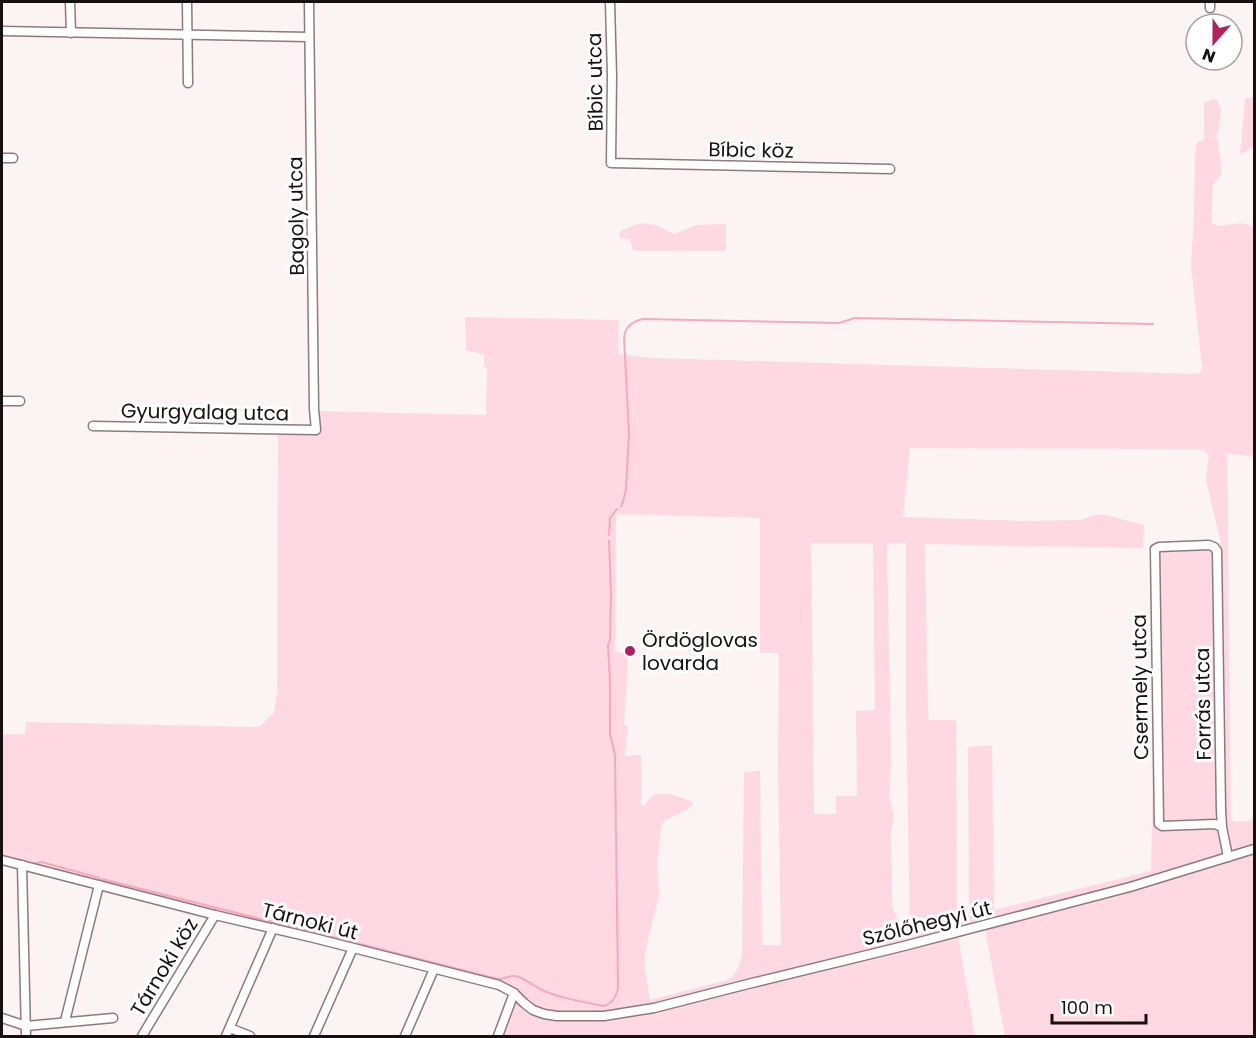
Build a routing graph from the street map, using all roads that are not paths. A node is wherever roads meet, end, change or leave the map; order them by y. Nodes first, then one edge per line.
1 (70, 2) edge
2 (187, 2) edge
3 (309, 2) edge
4 (610, 2) edge
5 (2, 31) edge
6 (71, 33) junction
7 (188, 34) junction
8 (309, 37) junction
9 (189, 83) dead end
10 (2, 158) edge
11 (13, 158) dead end
12 (611, 163) joint
13 (890, 169) dead end
14 (2, 401) edge
15 (20, 401) dead end
16 (93, 426) dead end
17 (316, 430) joint
18 (1217, 551) joint
19 (1222, 827) junction
20 (1254, 849) edge
21 (1228, 856) junction
22 (2, 860) edge
23 (22, 865) junction
24 (99, 885) junction
25 (214, 915) junction
26 (273, 928) junction
27 (353, 948) junction
28 (434, 969) junction
29 (514, 993) junction
30 (604, 1016) joint
31 (2, 1018) edge
32 (113, 1018) dead end
33 (65, 1022) junction
34 (26, 1026) junction
35 (230, 1028) junction
36 (26, 1036) edge
37 (142, 1036) edge
38 (226, 1036) edge
39 (250, 1036) edge
40 (314, 1036) edge
41 (405, 1036) edge
42 (498, 1036) edge

1 - 6 street
2 - 7 street
3 - 8 street, Bagoly utca
4 - 12 street, Bíbic utca
5 - 6 street
6 - 7 street
7 - 8 street
7 - 9 street
8 - 17 street, Bagoly utca
10 - 11 street
12 - 13 street, Bíbic köz
14 - 15 street
16 - 17 street, Gyurgyalag utca
18 - 19 street, Forrás utca
18 - 19 street, Csermely utca
19 - 21 street, Forrás utca
20 - 21 street, Szőlőhegyi út
21 - 30 street, Szőlőhegyi út
22 - 23 street, Tárnoki út
23 - 24 street, Tárnoki út
23 - 34 street
24 - 25 street, Tárnoki út
24 - 33 street
25 - 26 street, Tárnoki út
25 - 37 street, Tárnoki köz
26 - 27 street, Tárnoki út
26 - 35 street
27 - 28 street, Tárnoki út
27 - 40 street
28 - 29 street, Tárnoki út
28 - 41 street
29 - 30 street, Tárnoki út
29 - 42 street
31 - 34 street
32 - 33 street
33 - 34 street
34 - 36 street
35 - 38 street
35 - 39 street

